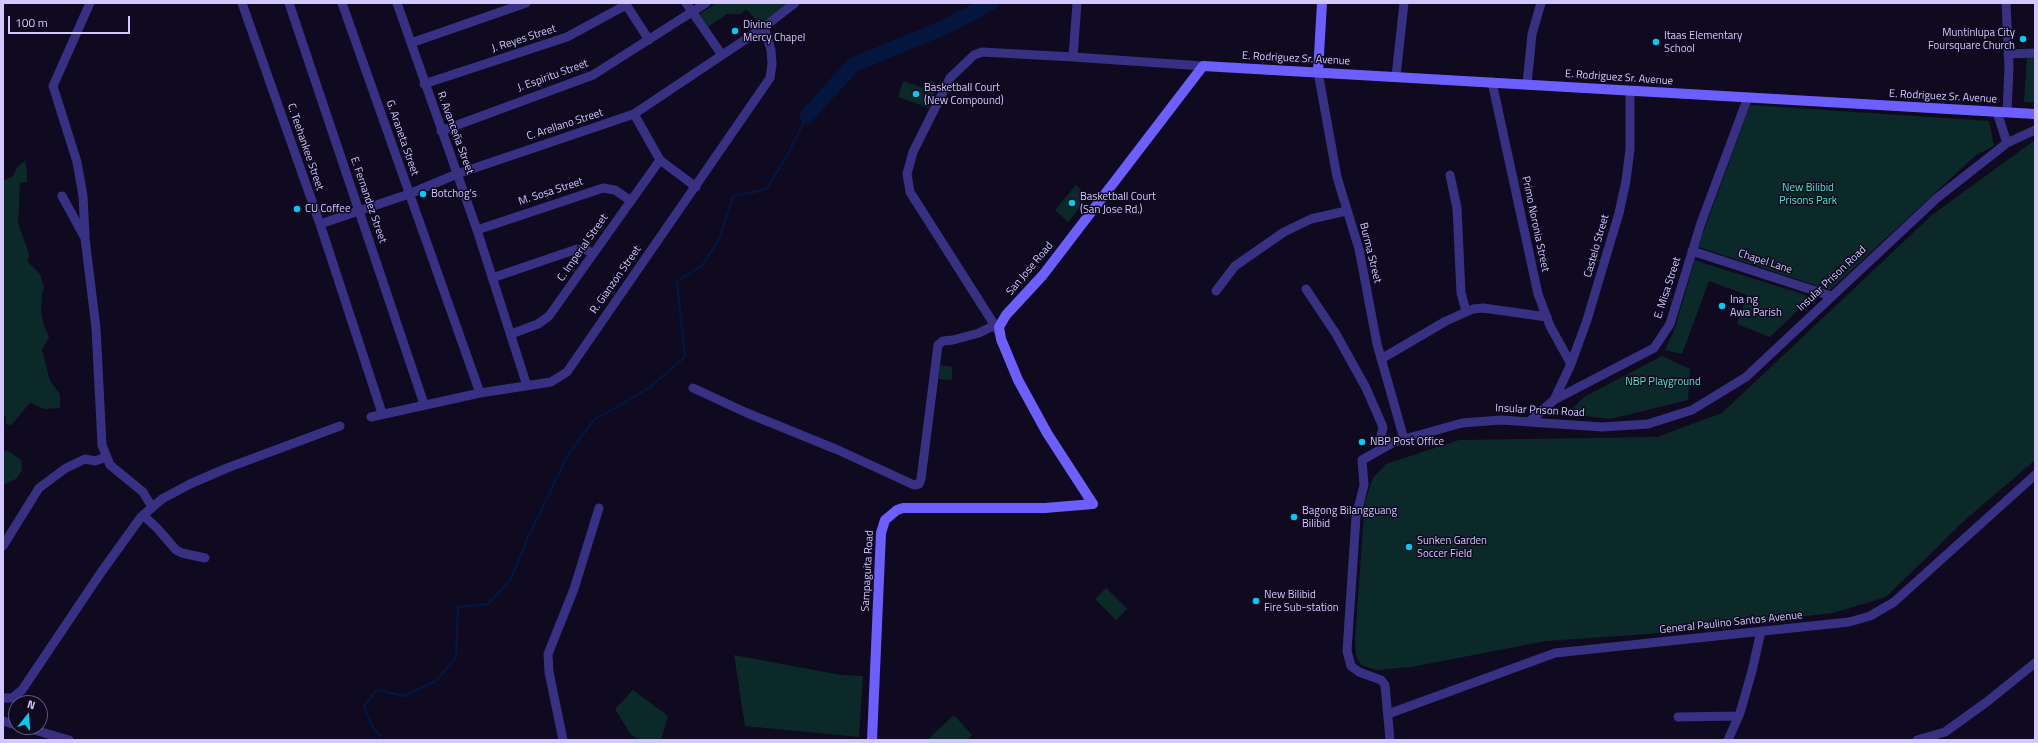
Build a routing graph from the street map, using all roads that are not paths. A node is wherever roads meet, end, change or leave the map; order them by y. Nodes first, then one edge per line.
1 (90, 3) edge
2 (242, 3) edge
3 (289, 3) edge
4 (342, 3) edge
5 (397, 3) edge
6 (526, 3) edge
7 (686, 3) edge
8 (706, 3) edge
9 (795, 3) edge
10 (1077, 3) edge
11 (1322, 3) edge
12 (1404, 3) edge
13 (1541, 3) edge
14 (2006, 3) edge
15 (625, 4) edge
16 (692, 12) junction
17 (764, 26) junction
18 (649, 40) junction
19 (411, 43) junction
20 (2035, 53) edge
21 (2008, 54) junction
22 (722, 55) junction
23 (1073, 57) junction
24 (1202, 66) junction
25 (1318, 72) junction
26 (1396, 76) junction
27 (1492, 82) junction
28 (424, 84) junction
29 (1527, 84) junction
30 (1630, 91) junction
31 (1748, 97) junction
32 (2002, 112) junction
33 (634, 114) junction
34 (2035, 114) edge
35 (2035, 130) edge
36 (441, 131) junction
37 (2007, 143) junction
38 (660, 160) junction
39 (457, 174) junction
40 (1450, 175) dead end
41 (696, 187) junction
42 (410, 194) junction
43 (62, 196) dead end
44 (631, 201) junction
45 (359, 211) junction
46 (1346, 211) junction
47 (320, 224) junction
48 (477, 230) junction
49 (85, 238) junction
50 (1692, 251) junction
51 (593, 254) junction
52 (492, 278) junction
53 (1306, 289) dead end
54 (1216, 291) dead end
55 (1831, 296) junction
56 (1466, 311) junction
57 (1547, 317) junction
58 (997, 329) junction
59 (511, 334) junction
60 (1381, 359) junction
61 (1571, 364) junction
62 (527, 386) junction
63 (693, 388) dead end
64 (480, 393) junction
65 (1554, 400) junction
66 (424, 404) junction
67 (382, 413) junction
68 (371, 417) dead end
69 (1530, 421) junction
70 (340, 426) dead end
71 (1404, 439) junction
72 (1385, 447) junction
73 (106, 457) junction
74 (2035, 475) edge
75 (152, 507) junction
76 (599, 508) dead end
77 (143, 515) junction
78 (3, 546) edge
79 (205, 558) dead end
80 (1761, 631) junction
81 (2035, 663) edge
82 (3, 698) edge
83 (1388, 714) junction
84 (1738, 716) junction
85 (1678, 717) dead end
86 (48, 734) edge
87 (68, 740) edge
88 (562, 740) edge
89 (872, 740) edge
90 (1390, 740) edge
91 (1728, 740) edge
92 (1917, 740) edge

1 - 49 street
2 - 47 street, C. Teehankee Street
3 - 45 street, E. Fernandez Street
4 - 42 street, G. Araneta Street
5 - 19 street, R. Avanceña Street
6 - 19 street
7 - 16 street
8 - 16 street, J. Espiritu Street
9 - 17 street, C. Arellano Street
10 - 23 street
11 - 25 street
12 - 26 street
13 - 29 street
14 - 21 street
15 - 18 street
15 - 28 street, J. Reyes Street
16 - 18 street, J. Espiritu Street
16 - 22 street
17 - 22 street, C. Arellano Street
17 - 41 street, R. Gianzon Street
18 - 36 street, J. Espiritu Street
19 - 28 street, R. Avanceña Street
20 - 21 street
21 - 32 street
22 - 33 street, C. Arellano Street
23 - 24 street
23 - 58 street
24 - 25 street, E. Rodriguez Sr. Avenue
24 - 58 street, San Jose Road
25 - 26 street, E. Rodriguez Sr. Avenue
25 - 46 street, Burma Street
26 - 27 street, E. Rodriguez Sr. Avenue
27 - 29 street, E. Rodriguez Sr. Avenue
27 - 57 street, Primo Noronia Street
28 - 36 street, R. Avanceña Street
29 - 30 street, E. Rodriguez Sr. Avenue
30 - 31 street, E. Rodriguez Sr. Avenue
30 - 61 street, Castelo Street
31 - 32 street, E. Rodriguez Sr. Avenue
31 - 50 street, E. Misa Street
32 - 34 street, E. Rodriguez Sr. Avenue
32 - 37 street
33 - 38 street
33 - 39 street, C. Arellano Street
35 - 37 street, Insular Prison Road
36 - 39 street, R. Avanceña Street
37 - 55 street, Insular Prison Road
38 - 41 street
38 - 44 street, C. Imperial Street
39 - 42 street, C. Arellano Street
39 - 48 street, R. Avanceña Street
40 - 56 street
41 - 62 street, R. Gianzon Street
42 - 45 street, C. Arellano Street
42 - 64 street, G. Araneta Street
43 - 49 street
44 - 48 street, M. Sosa Street
44 - 51 street, C. Imperial Street
45 - 47 street, C. Arellano Street
45 - 66 street, E. Fernandez Street
46 - 54 street
46 - 60 street, Burma Street
47 - 67 street, C. Teehankee Street
48 - 52 street, R. Avanceña Street
49 - 73 street
50 - 55 street, Chapel Lane
50 - 65 street, E. Misa Street
51 - 52 street
51 - 59 street, C. Imperial Street
52 - 59 street, R. Avanceña Street
53 - 72 street
55 - 69 street, Insular Prison Road
56 - 57 street
56 - 60 street
57 - 61 street, Primo Noronia Street
58 - 63 street
58 - 89 street, Sampaguita Road
59 - 62 street, R. Avanceña Street
60 - 71 street, Burma Street
61 - 65 street, Castelo Street
62 - 64 street, R. Gianzon Street
64 - 66 street, R. Gianzon Street
65 - 69 street, E. Misa Street
66 - 67 street, R. Gianzon Street
67 - 68 street, R. Gianzon Street
69 - 71 street, Insular Prison Road
70 - 75 street
71 - 72 street, Insular Prison Road
72 - 83 street, Insular Prison Road
73 - 75 street
73 - 78 street
74 - 80 street, General Paulino Santos Avenue
75 - 77 street
76 - 88 street
77 - 79 street
77 - 82 street
80 - 83 street, General Paulino Santos Avenue
80 - 84 street
81 - 92 street
83 - 90 street
84 - 85 street
84 - 91 street
86 - 87 street

